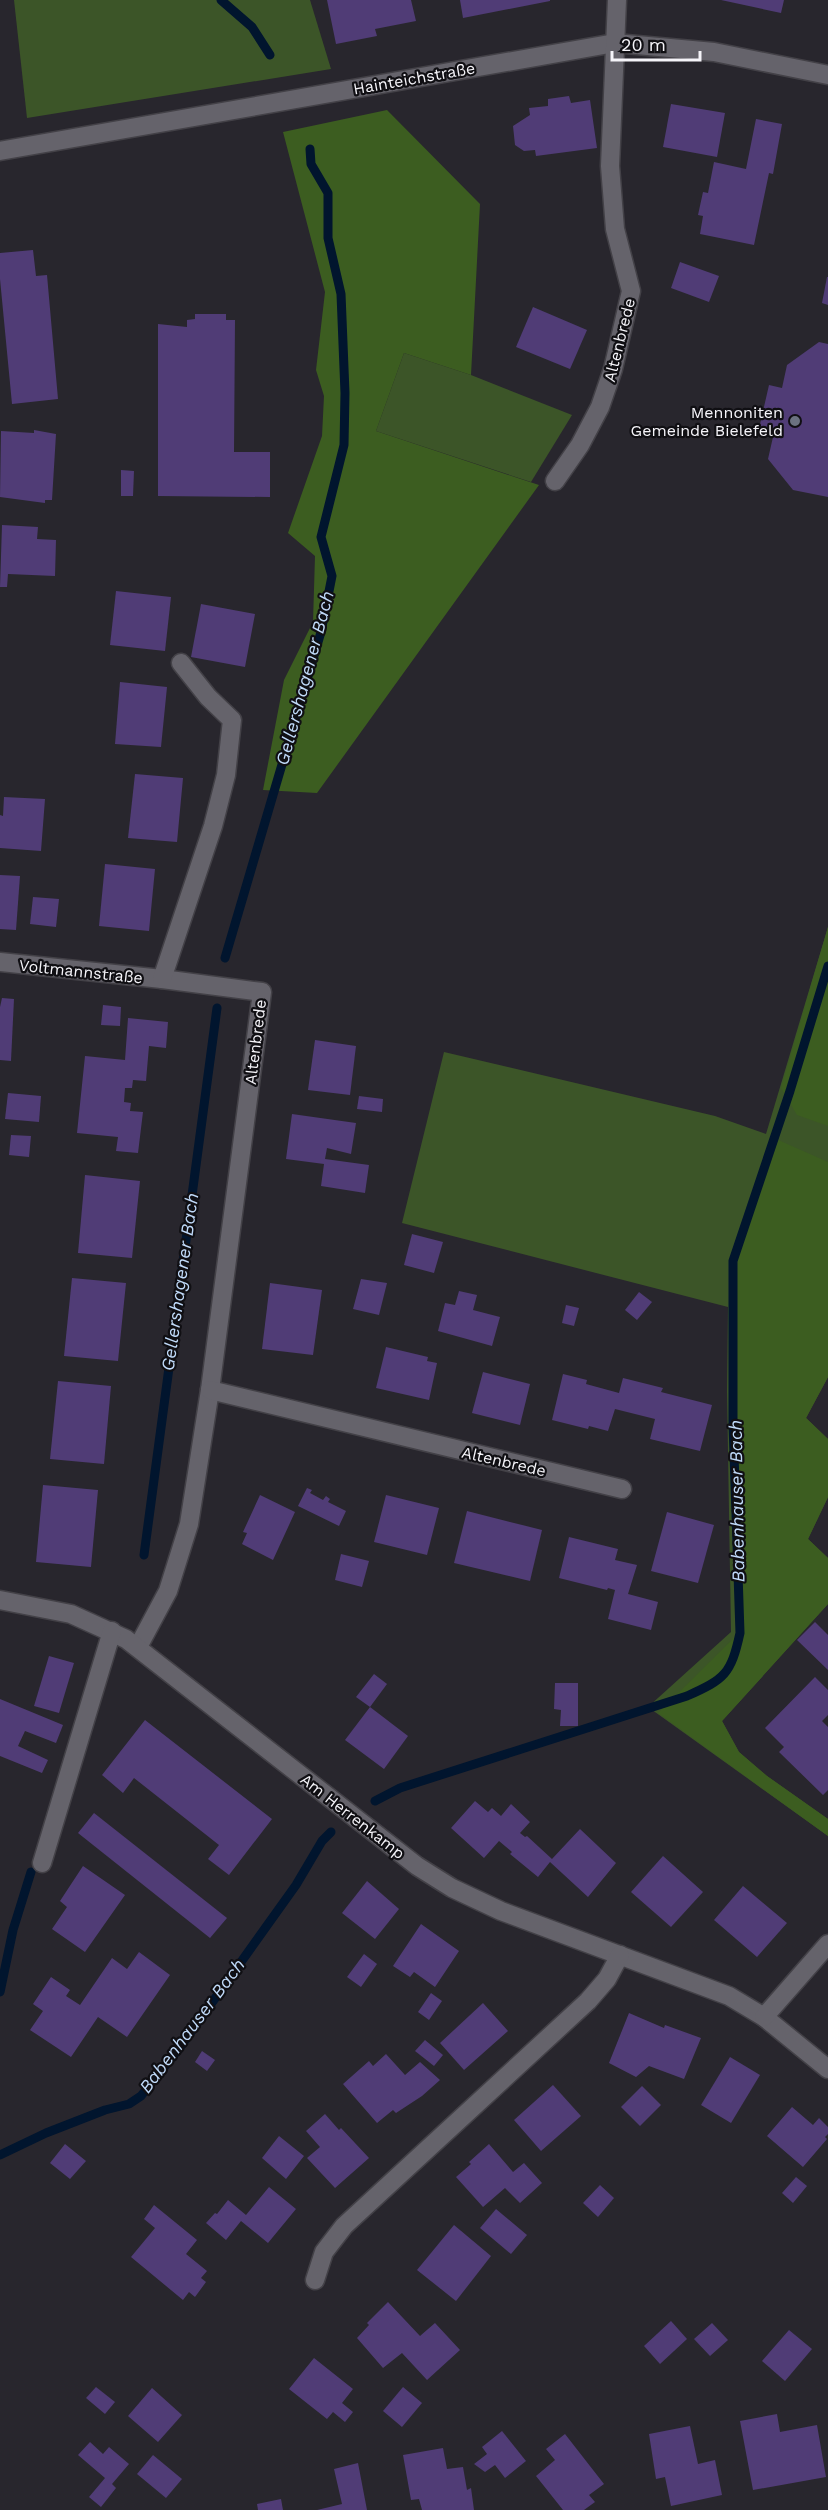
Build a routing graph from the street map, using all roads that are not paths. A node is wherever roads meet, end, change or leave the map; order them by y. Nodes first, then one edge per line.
1 (617, 0) edge
2 (615, 43) junction
3 (828, 75) edge
4 (0, 151) edge
5 (555, 481) dead end
6 (181, 663) dead end
7 (0, 962) edge
8 (162, 979) junction
9 (210, 1390) junction
10 (622, 1489) dead end
11 (0, 1599) edge
12 (112, 1631) junction
13 (138, 1647) junction
14 (42, 1863) dead end
15 (828, 1944) edge
16 (620, 1954) junction
17 (764, 2017) junction
18 (828, 2069) edge
19 (315, 2280) dead end

1 - 2 street, Altenbrede
2 - 3 street, Hainteichstraße
2 - 4 street, Hainteichstraße
2 - 5 street, Altenbrede
6 - 8 street
7 - 8 street, Voltmannstraße
8 - 9 street, Altenbrede
9 - 10 street, Altenbrede
9 - 13 street, Altenbrede
11 - 12 street, Am Herrenkamp
12 - 13 street, Am Herrenkamp
12 - 14 street
13 - 16 street, Am Herrenkamp
15 - 17 street
16 - 17 street, Am Herrenkamp
16 - 19 street
17 - 18 street, Am Herrenkamp

